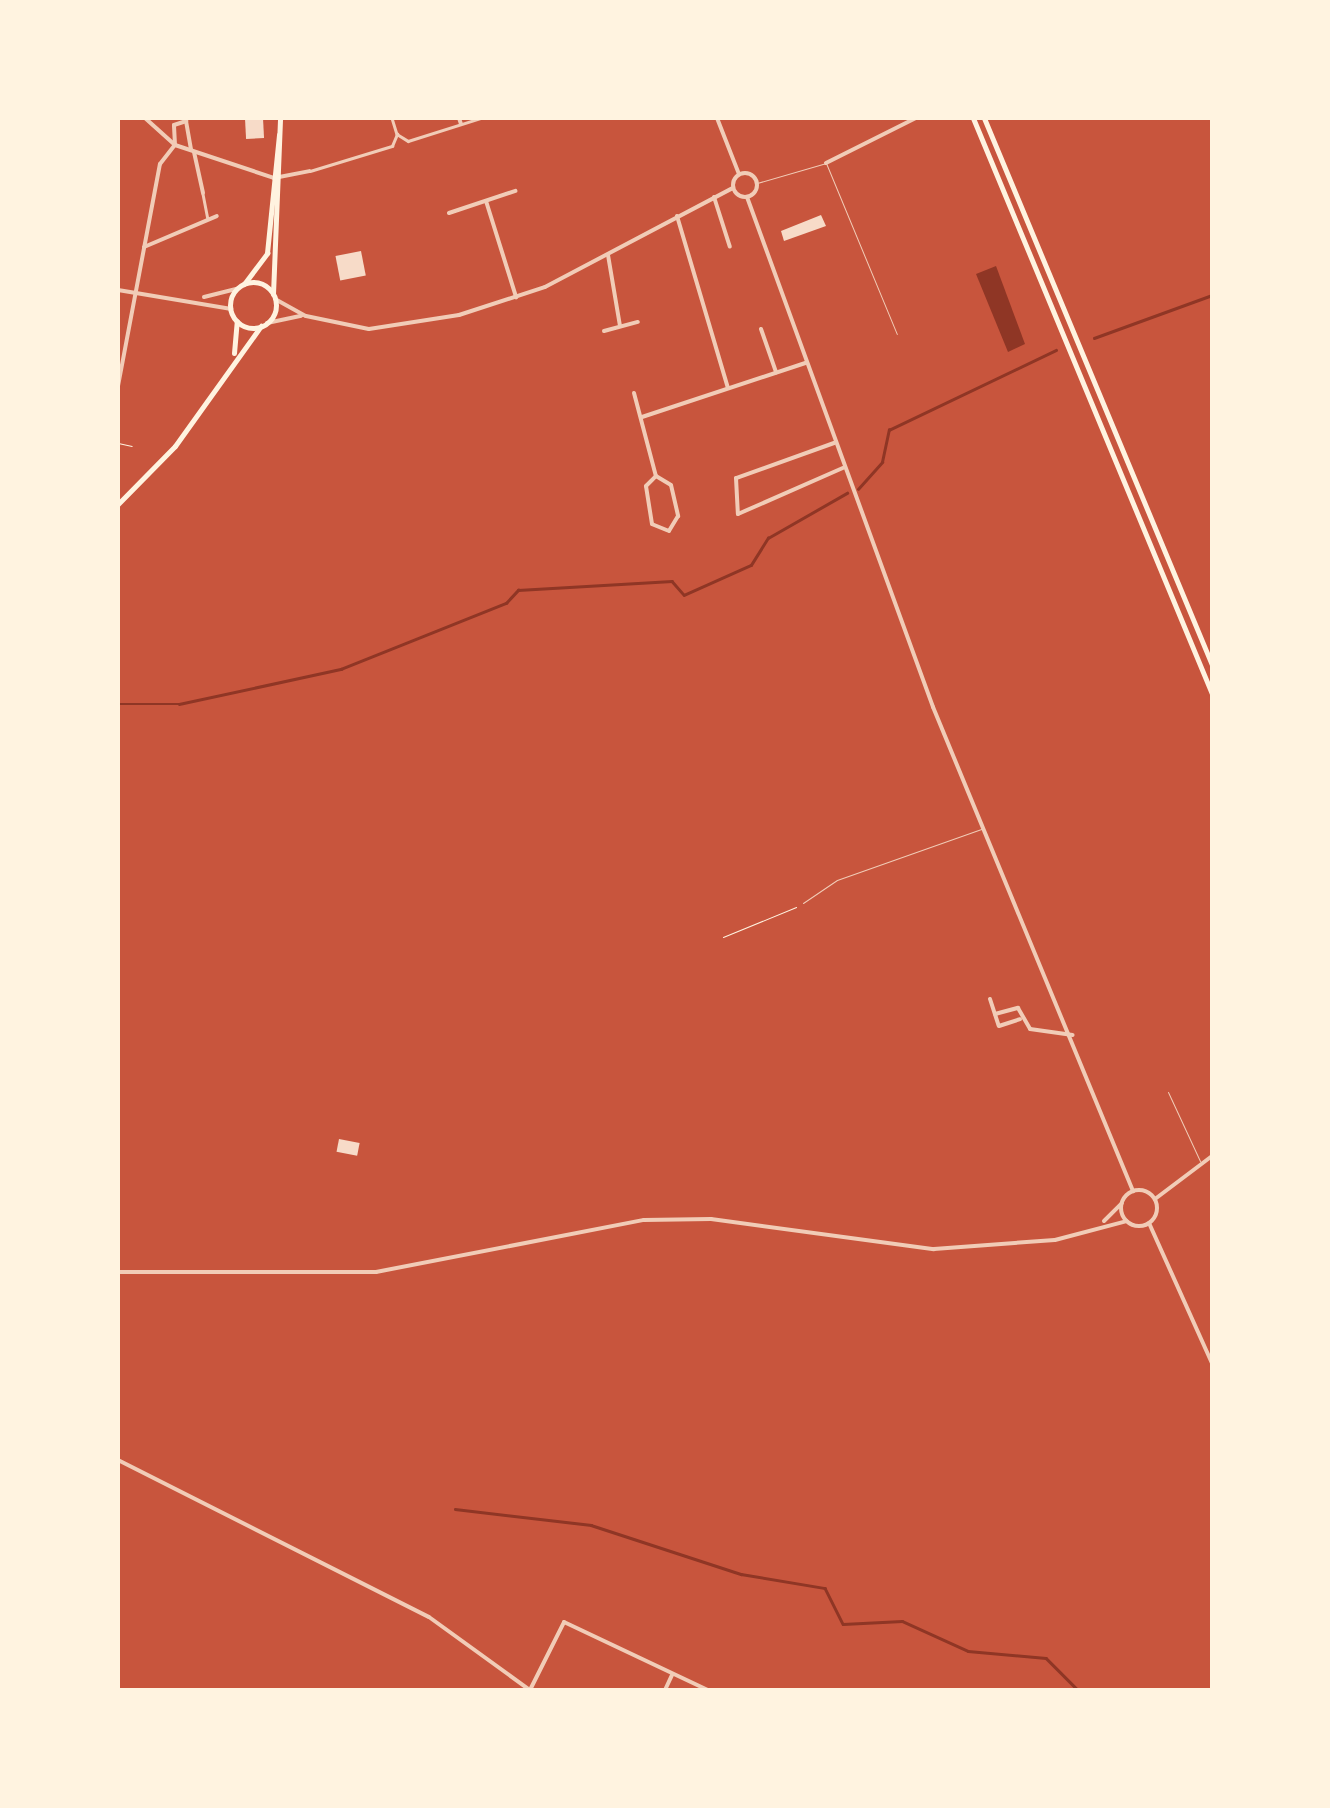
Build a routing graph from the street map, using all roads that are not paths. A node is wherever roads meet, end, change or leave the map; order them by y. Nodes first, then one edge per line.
1 (144, 118) edge
2 (279, 118) edge
3 (392, 118) edge
4 (480, 118) edge
5 (718, 118) edge
6 (916, 118) edge
7 (972, 118) edge
8 (984, 118) edge
9 (176, 119) edge
10 (460, 121) edge
11 (397, 134) junction
12 (175, 145) junction
13 (193, 151) junction
14 (826, 163) junction
15 (309, 171) joint
16 (739, 174) junction
17 (280, 179) junction
18 (757, 183) junction
19 (733, 188) junction
20 (515, 192) dead end
21 (203, 193) joint
22 (714, 197) junction
23 (747, 198) junction
24 (486, 201) junction
25 (449, 213) dead end
26 (217, 216) dead end
27 (677, 216) junction
28 (208, 219) junction
29 (144, 247) junction
30 (730, 247) dead end
31 (608, 255) junction
32 (244, 284) junction
33 (237, 289) junction
34 (118, 290) edge
35 (135, 292) junction
36 (274, 296) junction
37 (199, 298) junction
38 (516, 298) junction
39 (231, 309) junction
40 (306, 316) junction
41 (236, 320) junction
42 (638, 322) dead end
43 (264, 325) junction
44 (620, 326) junction
45 (761, 329) dead end
46 (604, 331) dead end
47 (897, 334) dead end
48 (234, 356) junction
49 (805, 363) junction
50 (776, 372) junction
51 (118, 386) edge
52 (728, 388) junction
53 (634, 393) dead end
54 (642, 416) junction
55 (834, 443) junction
56 (843, 468) junction
57 (656, 476) junction
58 (118, 504) edge
59 (1212, 665) edge
60 (1212, 694) edge
61 (984, 828) junction
62 (803, 903) road end
63 (990, 999) dead end
64 (995, 1014) junction
65 (1022, 1018) junction
66 (1072, 1035) junction
67 (1168, 1092) dead end
68 (1212, 1156) edge
69 (1202, 1164) junction
70 (1133, 1191) junction
71 (1155, 1199) junction
72 (1122, 1203) junction
73 (1127, 1221) junction
74 (1103, 1222) junction
75 (1148, 1222) junction
76 (118, 1272) edge
77 (1212, 1364) edge
78 (118, 1460) edge
79 (672, 1675) junction
80 (530, 1690) edge
81 (665, 1690) edge
82 (708, 1690) edge

1 - 12 street
2 - 17 main road
3 - 11 street
4 - 10 street
5 - 16 street
6 - 14 street
7 - 60 main road
8 - 59 main road
9 - 12 street
9 - 13 street
10 - 11 street
11 - 15 street
12 - 13 street
12 - 29 street
13 - 17 street
13 - 21 street
14 - 18 lane
14 - 47 lane
15 - 17 street
16 - 18 street
16 - 19 street
17 - 32 main road
17 - 36 main road
18 - 23 street
19 - 22 street
19 - 23 street
20 - 24 street
21 - 28 street
22 - 27 street
22 - 30 street
23 - 49 street
24 - 25 street
24 - 38 street
26 - 28 street
27 - 31 street
27 - 52 street
28 - 29 street
29 - 35 street
31 - 38 street
31 - 44 street
32 - 33 main road
32 - 36 main road
33 - 37 street
33 - 39 main road
34 - 35 street
35 - 37 street
35 - 51 street
36 - 40 street
36 - 43 main road
37 - 39 street
38 - 40 street
39 - 41 main road
40 - 43 street
41 - 43 main road
41 - 48 main road
42 - 44 street
43 - 48 main road
44 - 46 street
45 - 50 street
48 - 58 main road
49 - 50 street
49 - 55 street
50 - 52 street
52 - 54 street
53 - 54 street
54 - 57 street
55 - 56 street
55 - 56 street
56 - 61 street
57 - 57 street
61 - 62 lane
61 - 66 street
63 - 64 street
64 - 65 street
64 - 65 street
65 - 66 street
66 - 70 street
67 - 69 lane
68 - 69 street
69 - 71 street
70 - 71 street
70 - 72 street
71 - 75 street
72 - 73 street
72 - 74 street
73 - 74 street
73 - 75 street
74 - 76 street
75 - 77 street
78 - 80 street
79 - 80 street
79 - 81 street
79 - 82 street

